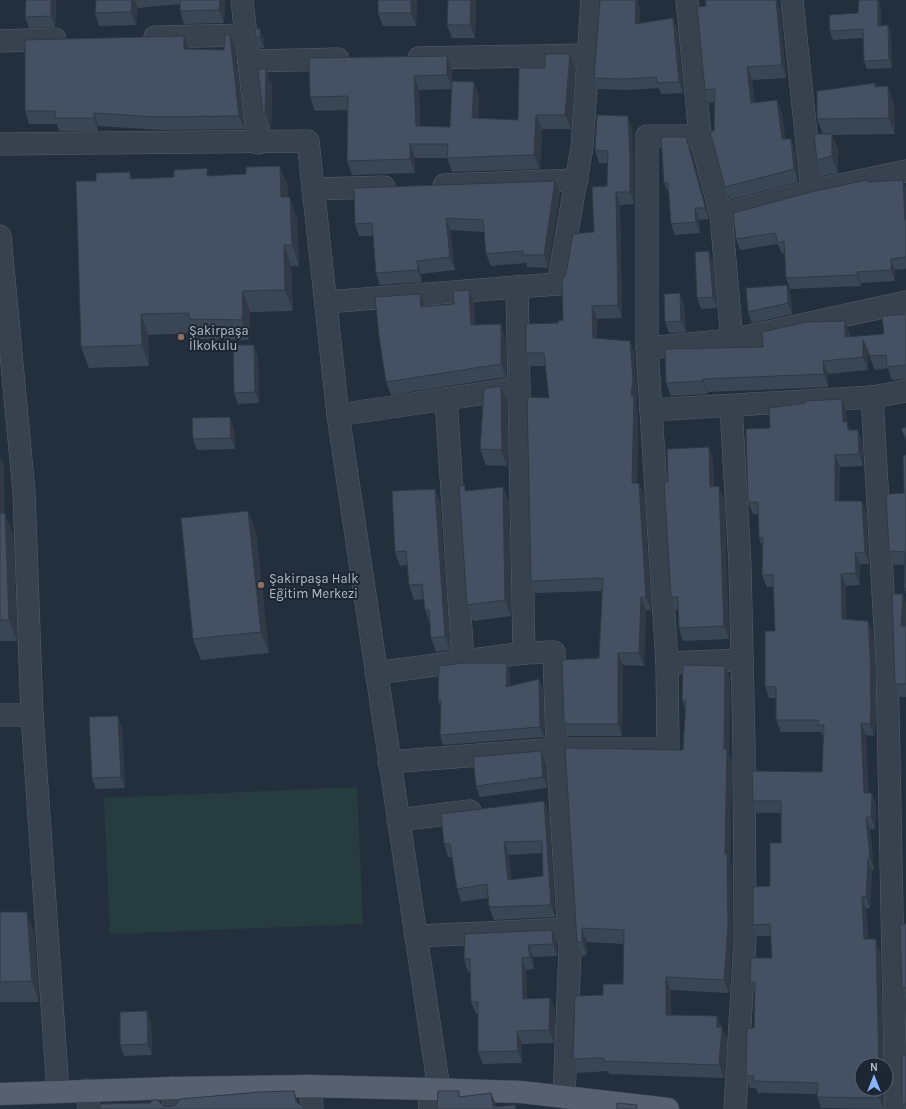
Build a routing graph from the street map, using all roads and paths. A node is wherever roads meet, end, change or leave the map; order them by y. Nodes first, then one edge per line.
1 (242, 0) edge
2 (592, 0) edge
3 (687, 0) edge
4 (792, 0) edge
5 (246, 35) junction
6 (135, 38) edge
7 (71, 39) edge
8 (0, 41) edge
9 (587, 55) junction
10 (398, 58) edge
11 (359, 59) edge
12 (249, 61) junction
13 (700, 136) junction
14 (258, 143) junction
15 (0, 144) edge
16 (906, 171) edge
17 (577, 180) junction
18 (425, 185) edge
19 (401, 186) edge
20 (313, 190) junction
21 (812, 191) junction
22 (721, 215) junction
23 (0, 236) edge
24 (517, 286) junction
25 (326, 302) junction
26 (906, 302) edge
27 (732, 340) junction
28 (647, 348) junction
29 (519, 388) junction
30 (906, 392) edge
31 (872, 397) junction
32 (446, 399) junction
33 (731, 406) junction
34 (651, 410) junction
35 (338, 415) junction
36 (524, 653) junction
37 (742, 660) junction
38 (462, 661) junction
39 (667, 662) junction
40 (376, 674) junction
41 (32, 715) junction
42 (0, 716) edge
43 (557, 749) junction
44 (389, 762) junction
45 (560, 799) junction
46 (537, 802) edge
47 (491, 808) edge
48 (398, 820) junction
49 (569, 929) junction
50 (416, 936) junction
51 (310, 1086) junction
52 (58, 1091) junction
53 (0, 1094) edge
54 (432, 1096) edge
55 (564, 1097) junction
56 (173, 1098) edge
57 (88, 1100) edge
58 (657, 1108) edge
59 (312, 1109) edge
60 (735, 1109) edge
61 (896, 1109) edge

1 - 5 street
2 - 9 street
3 - 13 street
4 - 21 street
5 - 6 street
5 - 12 street
7 - 8 street
9 - 10 street
9 - 17 street
11 - 12 street
12 - 14 street
13 - 22 street
13 - 28 street
14 - 15 street
14 - 20 street
16 - 21 street
17 - 18 street
17 - 24 street
19 - 20 street
20 - 25 street
21 - 22 street
22 - 27 street
23 - 41 street
24 - 25 street
24 - 29 street
25 - 35 street
26 - 27 street
27 - 28 street
28 - 34 street
29 - 32 street
29 - 36 street
30 - 31 street
31 - 33 street
31 - 61 street
32 - 35 street
32 - 38 street
33 - 34 street
33 - 37 street
34 - 39 street
35 - 40 street
36 - 38 street
36 - 43 street
37 - 39 street
37 - 60 street
38 - 40 street
39 - 43 street
40 - 44 street
41 - 42 street
41 - 52 street
43 - 44 street
43 - 45 street
44 - 48 street
45 - 46 street
45 - 49 street
47 - 48 street
48 - 50 street
49 - 50 street
49 - 55 street
50 - 54 street
51 - 54 main road
51 - 56 main road
51 - 59 street
52 - 53 main road
52 - 57 main road
54 - 55 main road
55 - 58 main road
56 - 57 main road

